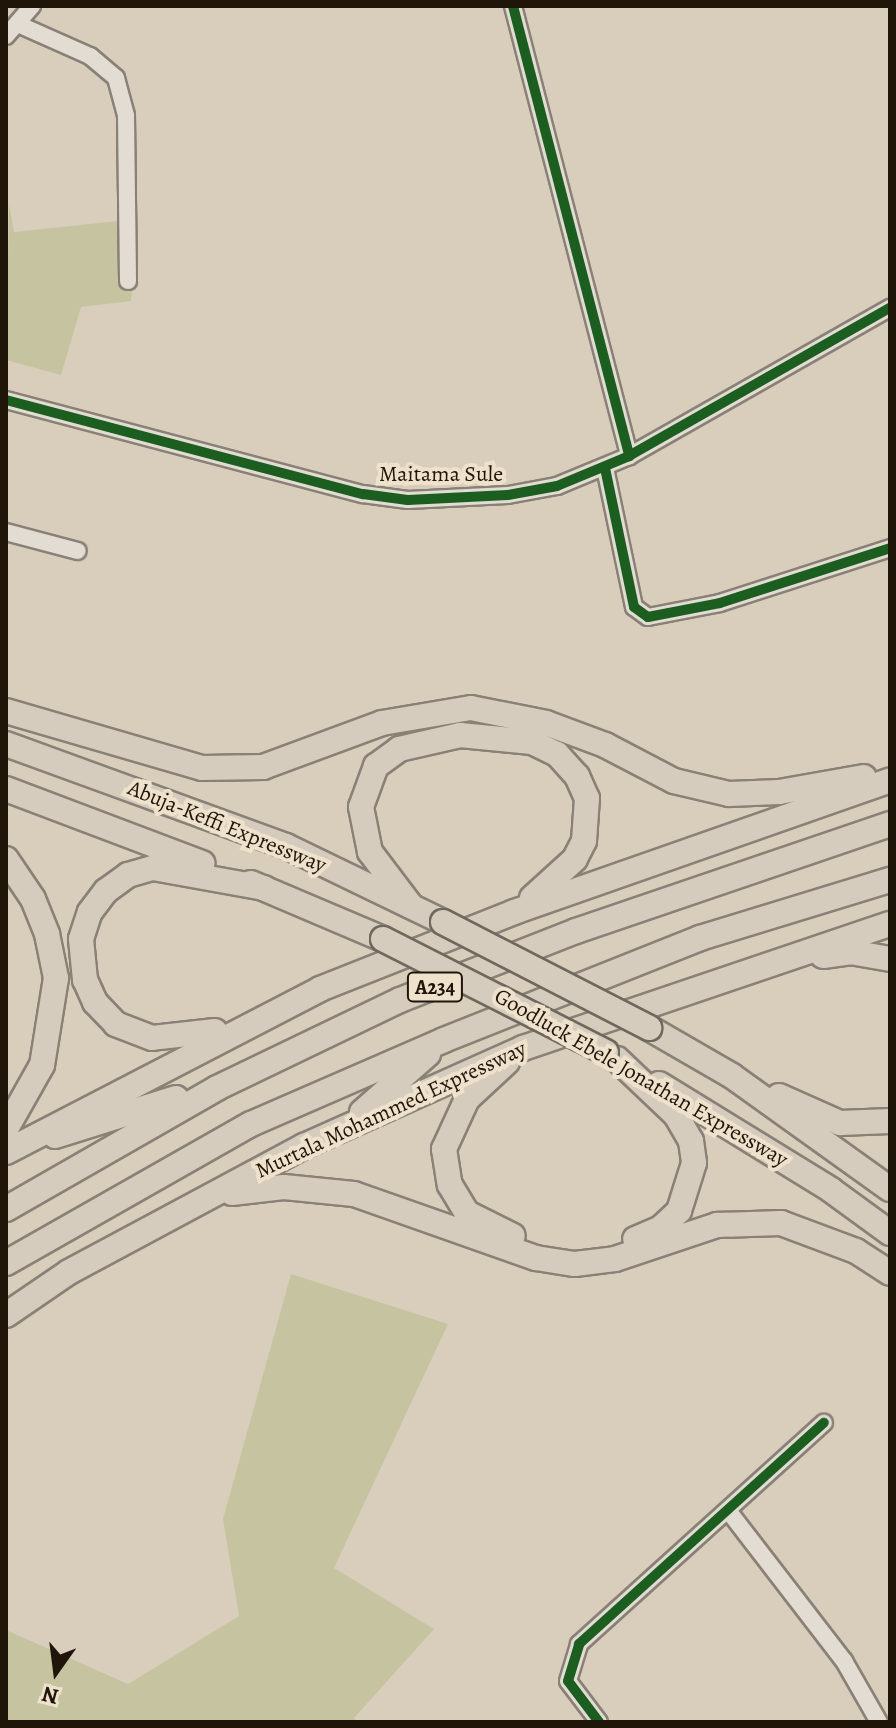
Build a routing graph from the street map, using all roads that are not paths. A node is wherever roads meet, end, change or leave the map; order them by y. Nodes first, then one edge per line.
1 (32, 6) edge
2 (513, 6) edge
3 (20, 25) junction
4 (6, 36) edge
5 (128, 281) dead end
6 (890, 308) edge
7 (6, 400) edge
8 (629, 456) junction
9 (605, 468) junction
10 (6, 532) edge
11 (890, 548) edge
12 (78, 551) dead end
13 (6, 711) edge
14 (6, 744) edge
15 (890, 773) edge
16 (890, 780) edge
17 (6, 789) edge
18 (890, 824) edge
19 (6, 859) edge
20 (890, 880) edge
21 (264, 888) junction
22 (411, 906) junction
23 (514, 912) junction
24 (443, 922) joint
25 (890, 924) edge
26 (383, 939) joint
27 (890, 959) edge
28 (731, 975) junction
29 (245, 1025) junction
30 (444, 1040) junction
31 (523, 1048) junction
32 (612, 1055) junction
33 (732, 1076) junction
34 (217, 1088) junction
35 (890, 1121) edge
36 (6, 1129) edge
37 (342, 1129) junction
38 (6, 1152) edge
39 (890, 1189) edge
40 (210, 1197) junction
41 (6, 1209) edge
42 (890, 1233) edge
43 (6, 1263) edge
44 (890, 1273) edge
45 (6, 1315) edge
46 (824, 1423) dead end
47 (730, 1513) junction
48 (599, 1722) edge
49 (879, 1722) edge

1 - 3 street
2 - 8 street
3 - 4 street
3 - 5 street
6 - 8 street, Maitama Sule
7 - 9 street, Maitama Sule
8 - 9 street, Maitama Sule
9 - 11 street
10 - 12 street
13 - 15 highway
14 - 22 highway, Abuja-Keffi Expressway
16 - 23 highway
17 - 21 highway, Abuja-Keffi Expressway / A234
18 - 34 highway, A234
19 - 36 highway
20 - 30 highway, Murtala Mohammed Expressway / A234
21 - 26 highway, Abuja-Keffi Expressway / A234
21 - 29 highway
22 - 23 highway
22 - 24 highway, Abuja-Keffi Expressway
23 - 29 highway
24 - 33 highway, Goodluck Ebele Jonathan Expressway, bridge
25 - 28 highway, Murtala Mohammed Expressway
26 - 32 highway, Goodluck Ebele Jonathan Expressway / A234, bridge
27 - 28 highway
28 - 31 highway, Murtala Mohammed Expressway
29 - 38 highway
30 - 37 highway
30 - 43 highway, Murtala Mohammed Expressway / A234
31 - 32 highway
31 - 37 highway, Murtala Mohammed Expressway
32 - 42 highway, Goodluck Ebele Jonathan Expressway / A234
33 - 35 highway
33 - 39 highway, Goodluck Ebele Jonathan Expressway
34 - 38 highway
34 - 41 highway, A234
37 - 40 highway, Murtala Mohammed Expressway
40 - 44 highway
40 - 45 highway, Murtala Mohammed Expressway
46 - 47 street
47 - 48 street
47 - 49 street

